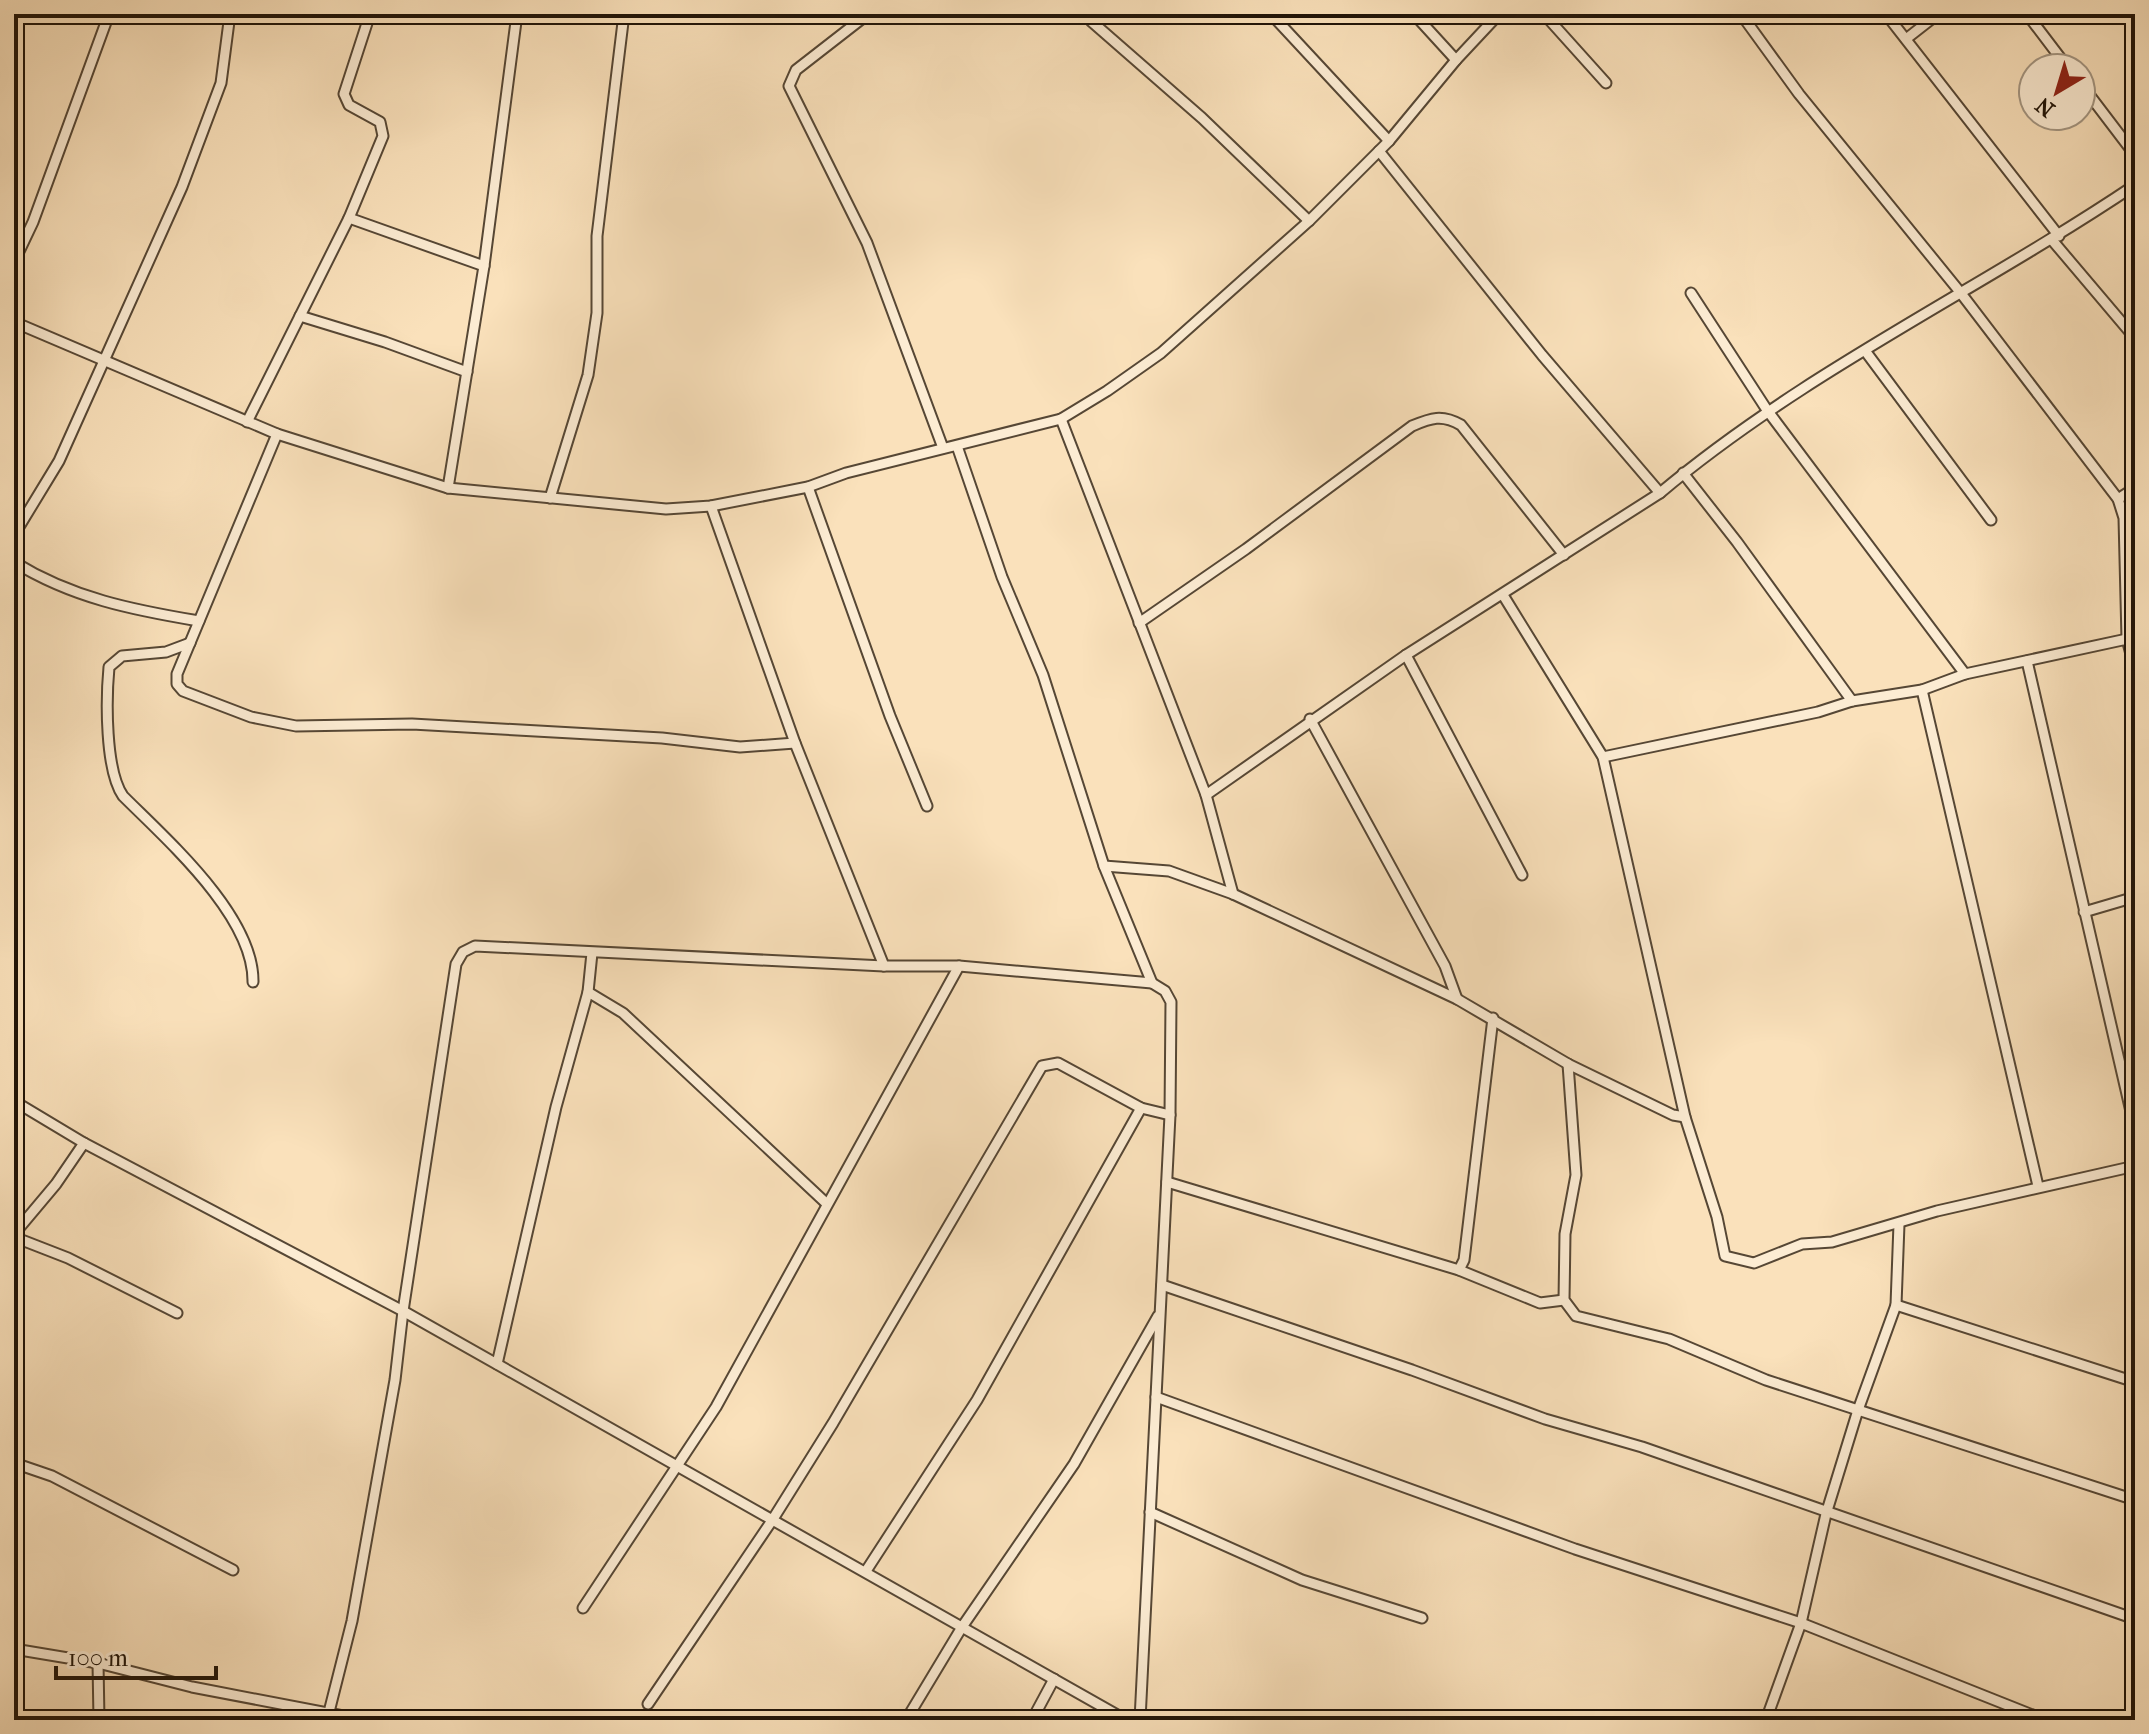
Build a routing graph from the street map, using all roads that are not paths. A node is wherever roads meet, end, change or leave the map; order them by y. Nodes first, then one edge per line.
1 (109, 14) edge
2 (230, 14) edge
3 (370, 14) edge
4 (517, 14) edge
5 (624, 14) edge
6 (868, 14) edge
7 (1271, 14) edge
8 (1414, 14) edge
9 (1499, 14) edge
10 (1544, 14) edge
11 (1741, 14) edge
12 (1886, 14) edge
13 (1938, 14) edge
14 (2027, 14) edge
15 (1091, 21) dead end
16 (1906, 39) junction
17 (2056, 52) edge
18 (1456, 60) junction
19 (1606, 83) dead end
20 (2097, 105) edge
21 (1389, 141) junction
22 (1379, 151) junction
23 (2135, 155) edge
24 (2135, 185) edge
25 (349, 218) junction
26 (1309, 221) junction
27 (2056, 238) junction
28 (14, 262) edge
29 (484, 266) junction
30 (1960, 292) junction
31 (1691, 293) dead end
32 (300, 316) junction
33 (14, 322) edge
34 (2135, 338) edge
35 (1866, 352) junction
36 (103, 363) junction
37 (467, 372) junction
38 (1767, 410) junction
39 (1061, 419) junction
40 (247, 422) junction
41 (277, 434) junction
42 (957, 446) junction
43 (943, 448) junction
44 (1683, 473) junction
45 (808, 487) junction
46 (448, 488) junction
47 (2135, 488) edge
48 (1660, 493) junction
49 (550, 498) junction
50 (2118, 499) junction
51 (711, 506) junction
52 (1991, 520) dead end
53 (14, 535) edge
54 (1564, 555) junction
55 (14, 562) edge
56 (1503, 595) junction
57 (199, 621) junction
58 (1139, 623) junction
59 (2127, 639) junction
60 (190, 643) junction
61 (1406, 655) junction
62 (2027, 661) junction
63 (2135, 670) edge
64 (1965, 674) junction
65 (1922, 690) junction
66 (1852, 701) junction
67 (1310, 719) junction
68 (795, 743) junction
69 (1603, 757) junction
70 (1206, 795) junction
71 (927, 806) dead end
72 (1104, 866) junction
73 (1522, 875) dead end
74 (1233, 894) junction
75 (2135, 897) edge
76 (2084, 912) junction
77 (592, 953) junction
78 (884, 966) junction
79 (959, 966) junction
80 (253, 982) dead end
81 (1152, 983) junction
82 (588, 992) junction
83 (1457, 999) junction
84 (1493, 1018) junction
85 (1568, 1064) junction
86 (14, 1101) edge
87 (1141, 1108) junction
88 (1170, 1115) junction
89 (1685, 1117) junction
90 (2135, 1129) edge
91 (84, 1143) junction
92 (2135, 1166) edge
93 (1167, 1182) junction
94 (2038, 1186) junction
95 (826, 1203) junction
96 (1899, 1224) junction
97 (14, 1235) edge
98 (1459, 1270) junction
99 (1162, 1285) junction
100 (1564, 1300) junction
101 (1896, 1305) junction
102 (403, 1311) junction
103 (1160, 1311) junction
104 (177, 1313) dead end
105 (497, 1364) junction
106 (2135, 1382) edge
107 (1156, 1397) junction
108 (1858, 1410) junction
109 (14, 1463) edge
110 (677, 1465) junction
111 (2135, 1500) edge
112 (1150, 1512) junction
113 (1826, 1514) junction
114 (773, 1519) junction
115 (233, 1570) dead end
116 (866, 1571) junction
117 (583, 1608) dead end
118 (1422, 1618) dead end
119 (2135, 1619) edge
120 (1801, 1623) junction
121 (962, 1627) junction
122 (14, 1649) edge
123 (98, 1663) junction
124 (1054, 1679) junction
125 (648, 1704) dead end
126 (329, 1712) junction
127 (99, 1720) edge
128 (364, 1720) edge
129 (906, 1720) edge
130 (1032, 1720) edge
131 (1126, 1720) edge
132 (1140, 1720) edge
133 (1766, 1720) edge
134 (2045, 1720) edge

1 - 28 street
2 - 36 street
3 - 25 street
4 - 29 street
5 - 49 street
6 - 43 street
7 - 21 street
8 - 18 street
9 - 18 street
10 - 19 street
11 - 30 street
12 - 16 street
13 - 16 street
14 - 17 street
15 - 26 street
16 - 27 street
18 - 21 street
20 - 23 street
21 - 22 street
22 - 26 street
22 - 48 street
24 - 27 street
25 - 29 street
25 - 32 street
26 - 39 street
27 - 30 street
27 - 34 street
29 - 37 street
30 - 35 street
30 - 50 street
31 - 38 street
32 - 37 street
32 - 40 street
33 - 36 street
35 - 38 street
35 - 52 street
36 - 40 street
36 - 53 street
37 - 46 street
38 - 44 street
38 - 64 street
39 - 42 street
39 - 58 street
40 - 41 street
41 - 46 street
41 - 57 street
42 - 43 street
42 - 72 street
43 - 45 street
44 - 48 street
44 - 66 street
45 - 51 street
45 - 71 street
46 - 49 street
47 - 50 street
48 - 54 street
49 - 51 street
50 - 59 street
51 - 68 street
54 - 56 street
54 - 58 street
55 - 57 street
56 - 61 street
56 - 69 street
57 - 60 street
58 - 70 street
59 - 62 street
59 - 63 street
60 - 68 street
60 - 80 street
61 - 67 street
61 - 73 street
62 - 64 street
62 - 76 street
64 - 65 street
65 - 66 street
65 - 94 street
66 - 69 street
67 - 70 street
67 - 83 street
68 - 78 street
69 - 89 street
70 - 74 street
72 - 74 street
72 - 81 street
74 - 83 street
75 - 76 street
76 - 90 street
77 - 78 street
77 - 82 street
77 - 102 street
78 - 79 street
79 - 81 street
79 - 95 street
81 - 88 street
82 - 95 street
82 - 105 street
83 - 84 street
84 - 85 street
84 - 98 street
85 - 89 street
85 - 100 street
86 - 91 street
87 - 88 street
87 - 114 street
87 - 116 street
88 - 93 street
89 - 96 street
91 - 97 street
91 - 102 street
92 - 94 street
93 - 98 street
93 - 99 street
94 - 96 street
95 - 110 street
96 - 101 street
97 - 104 street
98 - 100 street
99 - 103 street
99 - 113 street
100 - 108 street
101 - 106 street
101 - 108 street
102 - 105 street
102 - 126 street
103 - 107 street
103 - 121 street
105 - 110 street
107 - 112 street
107 - 120 street
108 - 111 street
108 - 113 street
109 - 115 street
110 - 114 street
110 - 117 street
112 - 118 street
112 - 132 street
113 - 119 street
113 - 120 street
114 - 116 street
114 - 125 street
116 - 121 street
120 - 133 street
120 - 134 street
121 - 124 street
121 - 129 street
122 - 123 street
123 - 126 street
123 - 127 street
124 - 130 street
124 - 131 street
126 - 128 street

